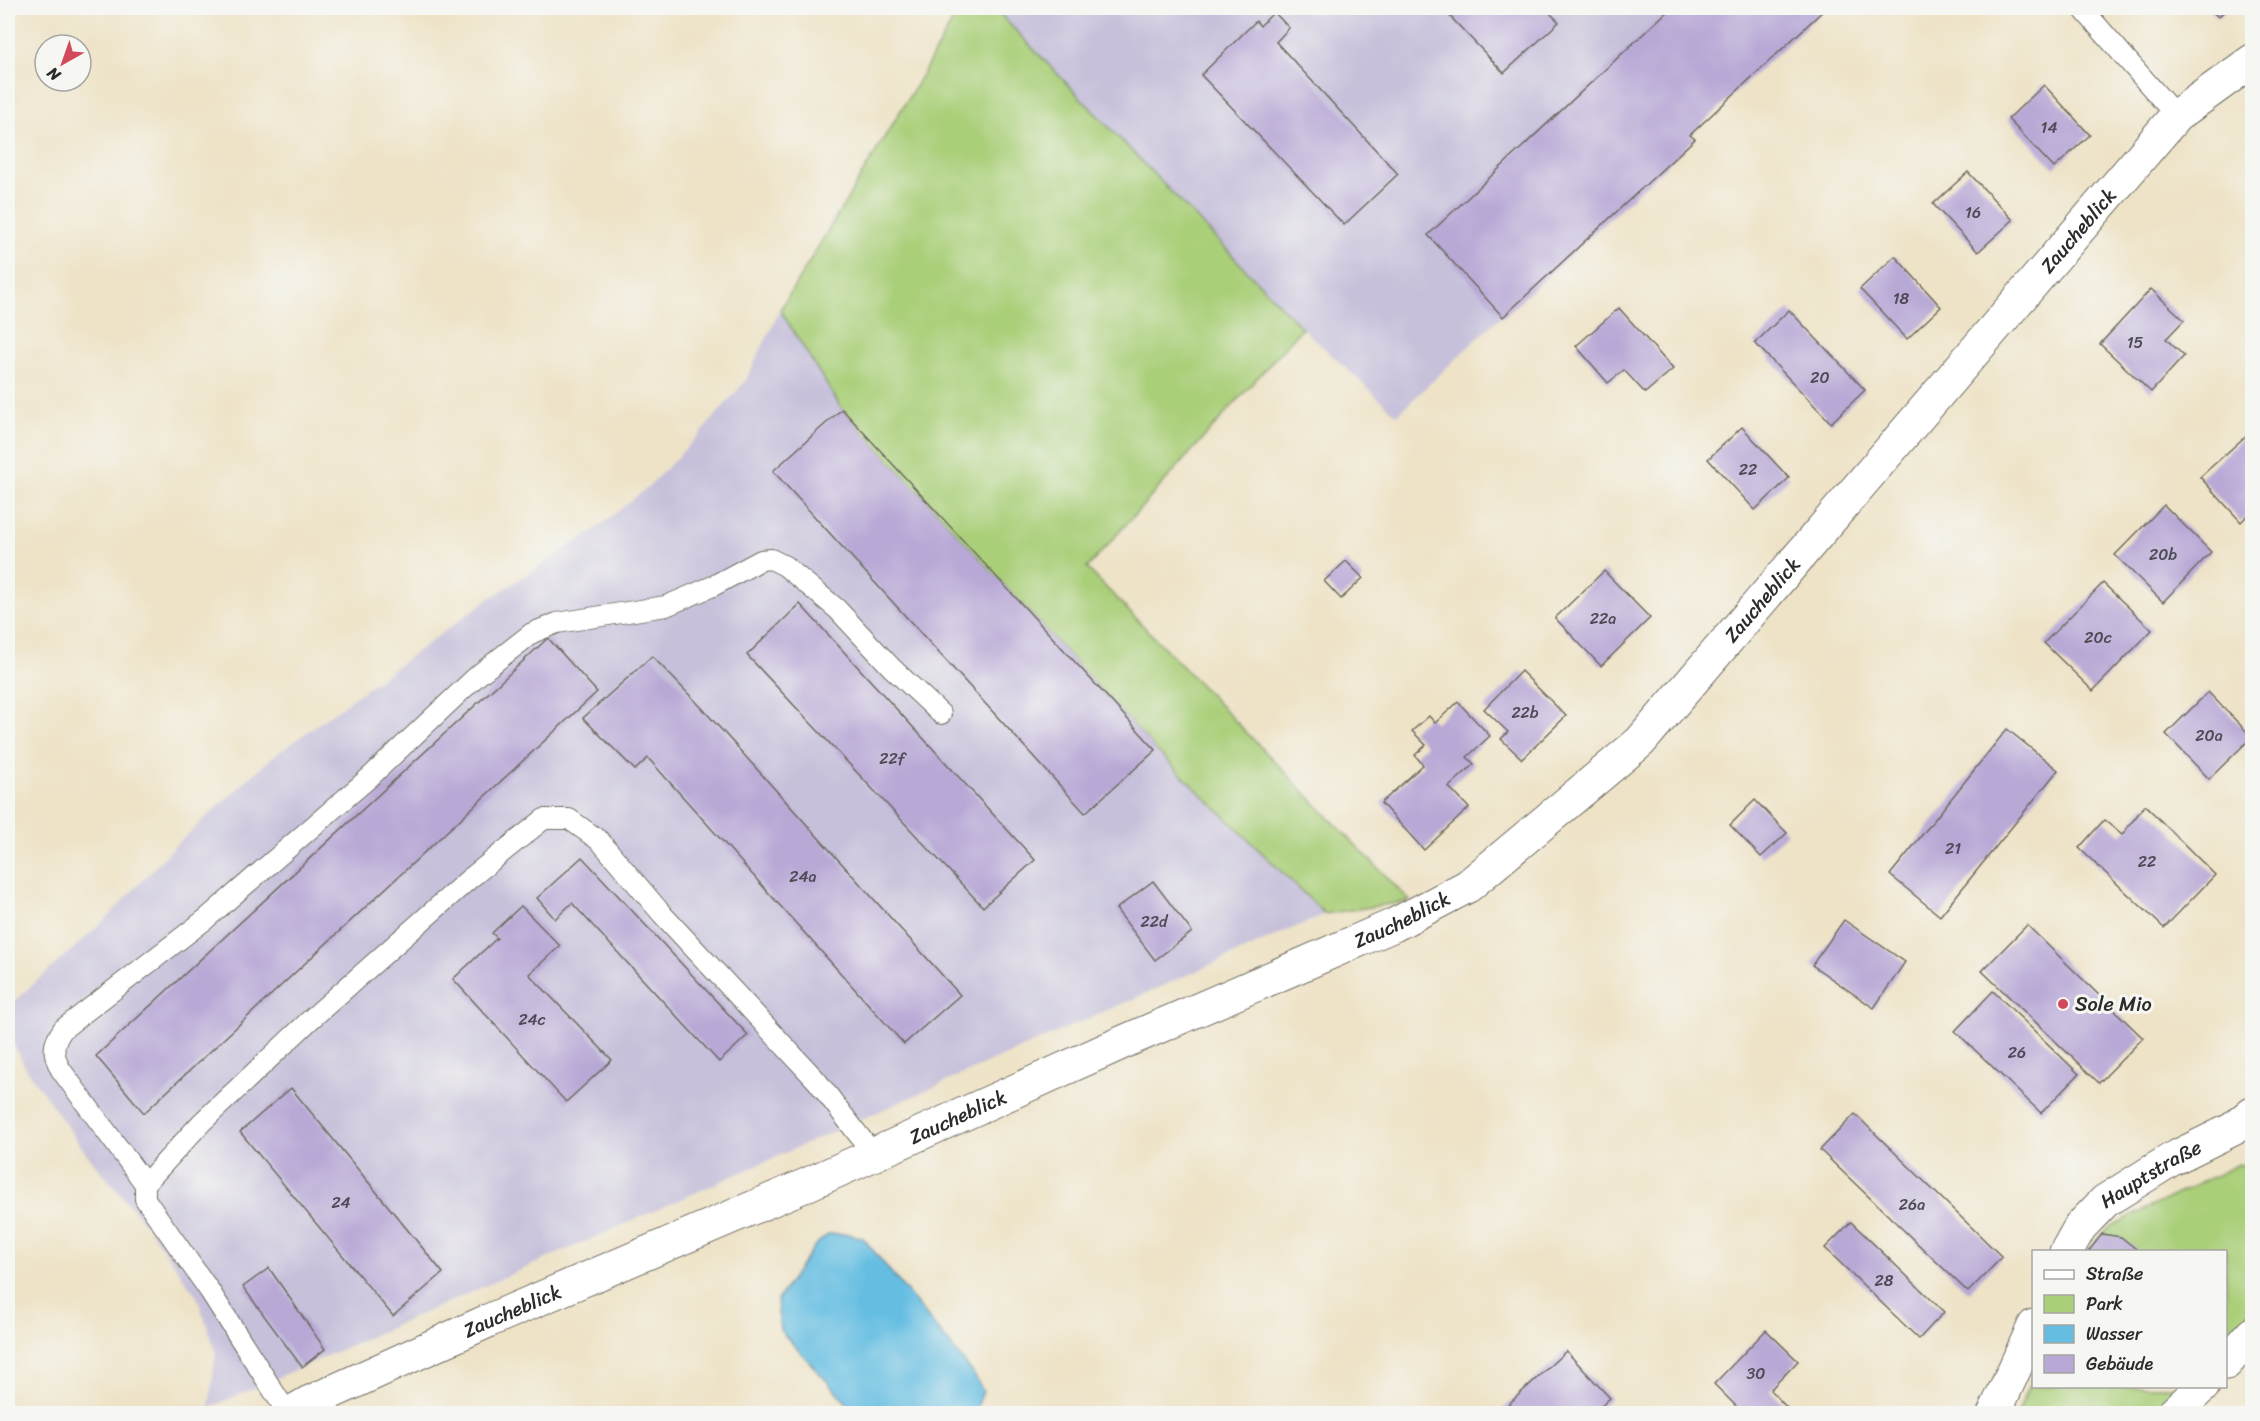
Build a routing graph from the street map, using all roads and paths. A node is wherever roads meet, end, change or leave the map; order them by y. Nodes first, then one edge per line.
1 (2082, 8) edge
2 (2253, 61) edge
3 (2176, 116) junction
4 (941, 714) dead end
5 (2246, 1124) edge
6 (874, 1155) junction
7 (145, 1184) junction
8 (2067, 1250) edge
9 (2032, 1330) edge
10 (2253, 1334) edge
11 (2227, 1363) edge
12 (2201, 1388) edge
13 (289, 1413) edge
14 (1994, 1413) edge
15 (2173, 1413) edge

1 - 3 lane
2 - 3 street, Zaucheblick
3 - 6 street, Zaucheblick
4 - 7 lane
5 - 8 street, Hauptstraße
6 - 7 lane
6 - 13 street, Zaucheblick
7 - 13 lane
9 - 14 street
10 - 11 street
12 - 15 street

